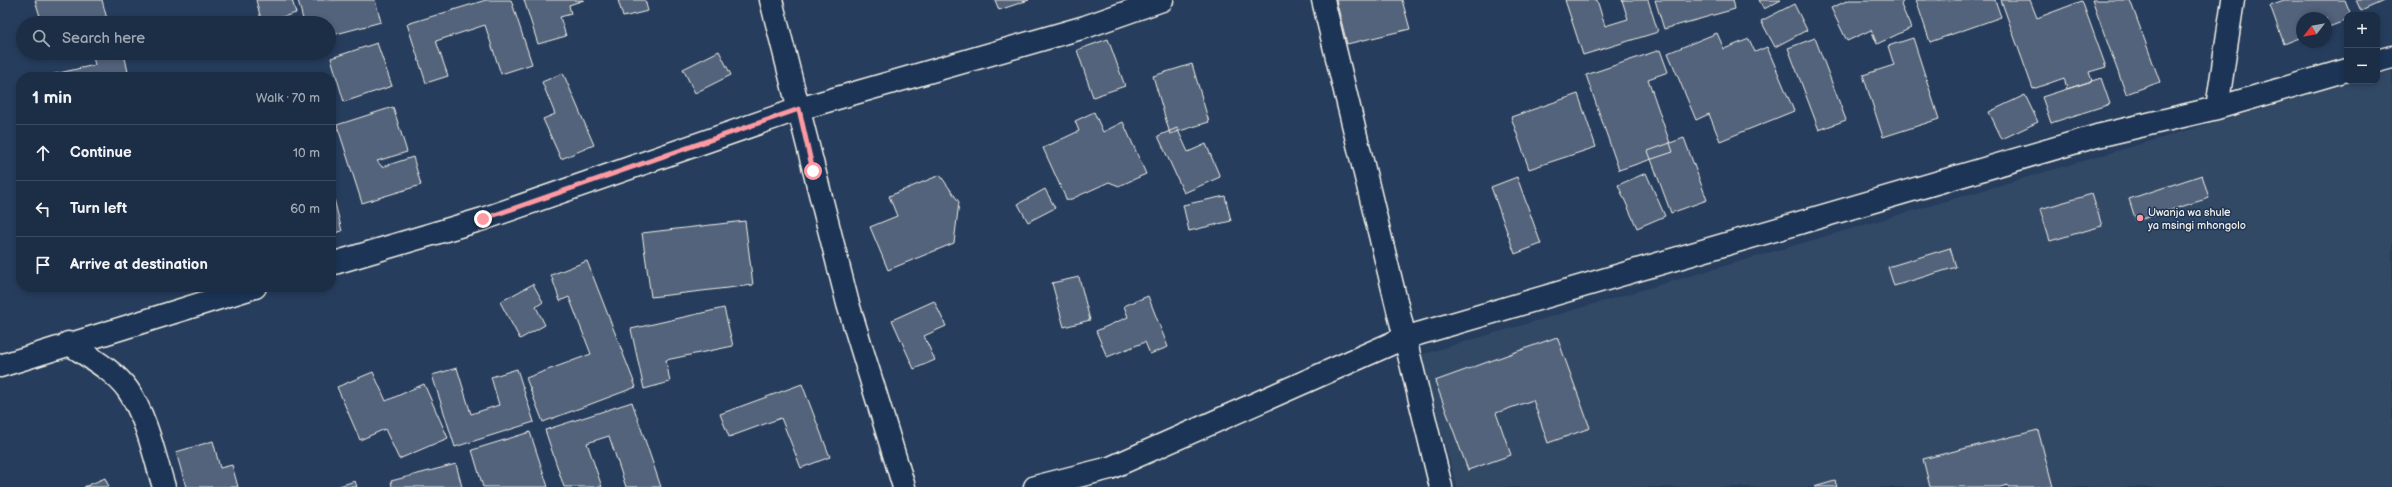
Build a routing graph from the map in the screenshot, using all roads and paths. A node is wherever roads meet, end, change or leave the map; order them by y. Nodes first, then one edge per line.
1 (770, 0) edge
2 (1162, 0) edge
3 (1323, 0) edge
4 (2233, 0) edge
5 (2392, 57) edge
6 (2380, 60) edge
7 (2344, 71) edge
8 (2217, 108) junction
9 (799, 109) junction
10 (336, 263) edge
11 (238, 292) edge
12 (1404, 338) junction
13 (68, 343) junction
14 (0, 366) edge
15 (164, 487) edge
16 (904, 487) edge
17 (1035, 487) edge
18 (1441, 487) edge

1 - 9 street
2 - 9 street
3 - 12 street
4 - 8 street
5 - 6 street
7 - 8 street
8 - 12 street
9 - 10 street
9 - 16 street
11 - 13 street
12 - 17 street
12 - 18 street
13 - 14 street
13 - 15 street

